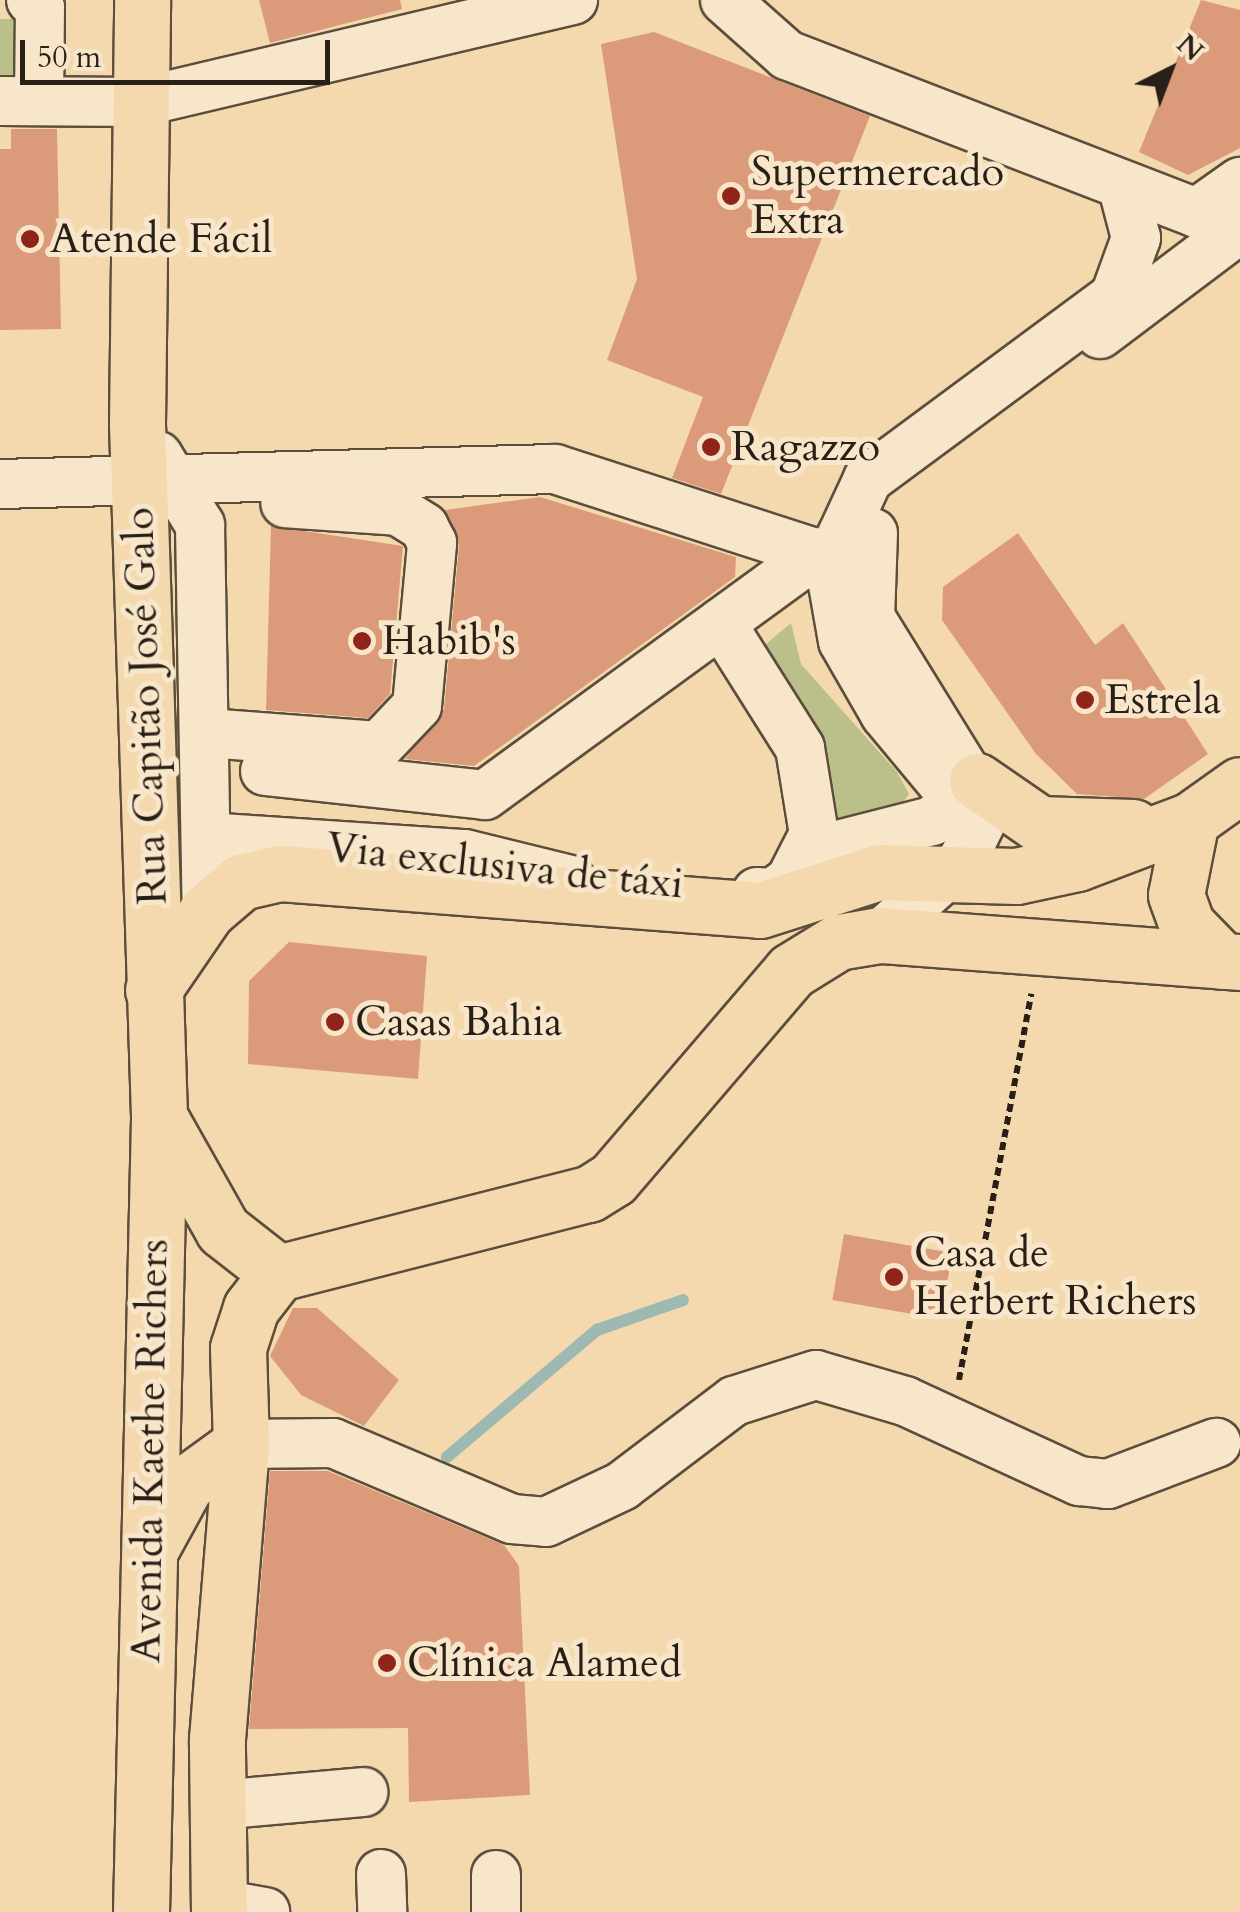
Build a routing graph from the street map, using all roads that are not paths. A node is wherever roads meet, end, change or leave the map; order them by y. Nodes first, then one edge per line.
1 (32, 0) edge
2 (142, 0) edge
3 (573, 0) edge
4 (725, 0) edge
5 (41, 101) edge
6 (142, 102) junction
7 (1240, 182) edge
8 (1123, 188) junction
9 (1225, 224) edge
10 (0, 484) edge
11 (167, 486) junction
12 (827, 556) junction
13 (721, 623) junction
14 (207, 733) junction
15 (265, 771) dead end
16 (978, 781) junction
17 (1240, 785) edge
18 (1181, 823) junction
19 (206, 837) junction
20 (950, 872) junction
21 (791, 880) junction
22 (207, 911) junction
23 (880, 935) junction
24 (1231, 962) edge
25 (153, 990) junction
26 (159, 1116) junction
27 (278, 1273) junction
28 (1216, 1443) dead end
29 (241, 1444) junction
30 (147, 1556) junction
31 (363, 1792) dead end
32 (218, 1805) junction
33 (234, 1909) edge
34 (141, 1912) edge

1 - 5 street
2 - 6 main road, Rua Capitão José Galo
3 - 6 street
4 - 8 street
5 - 6 street
6 - 11 main road, Rua Capitão José Galo
7 - 9 street
8 - 9 street
8 - 12 street, Via exclusiva de táxi
9 - 16 street
10 - 11 street
11 - 12 street
11 - 14 street
11 - 14 street
11 - 25 main road, Rua Capitão José Galo
12 - 13 street
12 - 21 street, Via exclusiva de táxi
13 - 15 street
13 - 21 street
14 - 19 street
16 - 18 main road
16 - 20 street
17 - 18 main road
18 - 20 main road
18 - 24 main road
19 - 21 street, Via exclusiva de táxi
19 - 22 street
20 - 22 main road
20 - 23 street
22 - 25 main road
23 - 24 main road
23 - 27 main road
25 - 26 main road, Avenida Kaethe Richers
26 - 27 main road
26 - 30 main road, Avenida Kaethe Richers
27 - 29 main road, Avenida Kaethe Richers
28 - 29 street
29 - 30 main road
29 - 32 main road, Avenida Kaethe Richers
30 - 34 main road, Avenida Kaethe Richers
31 - 32 street
32 - 33 main road, Avenida Kaethe Richers

